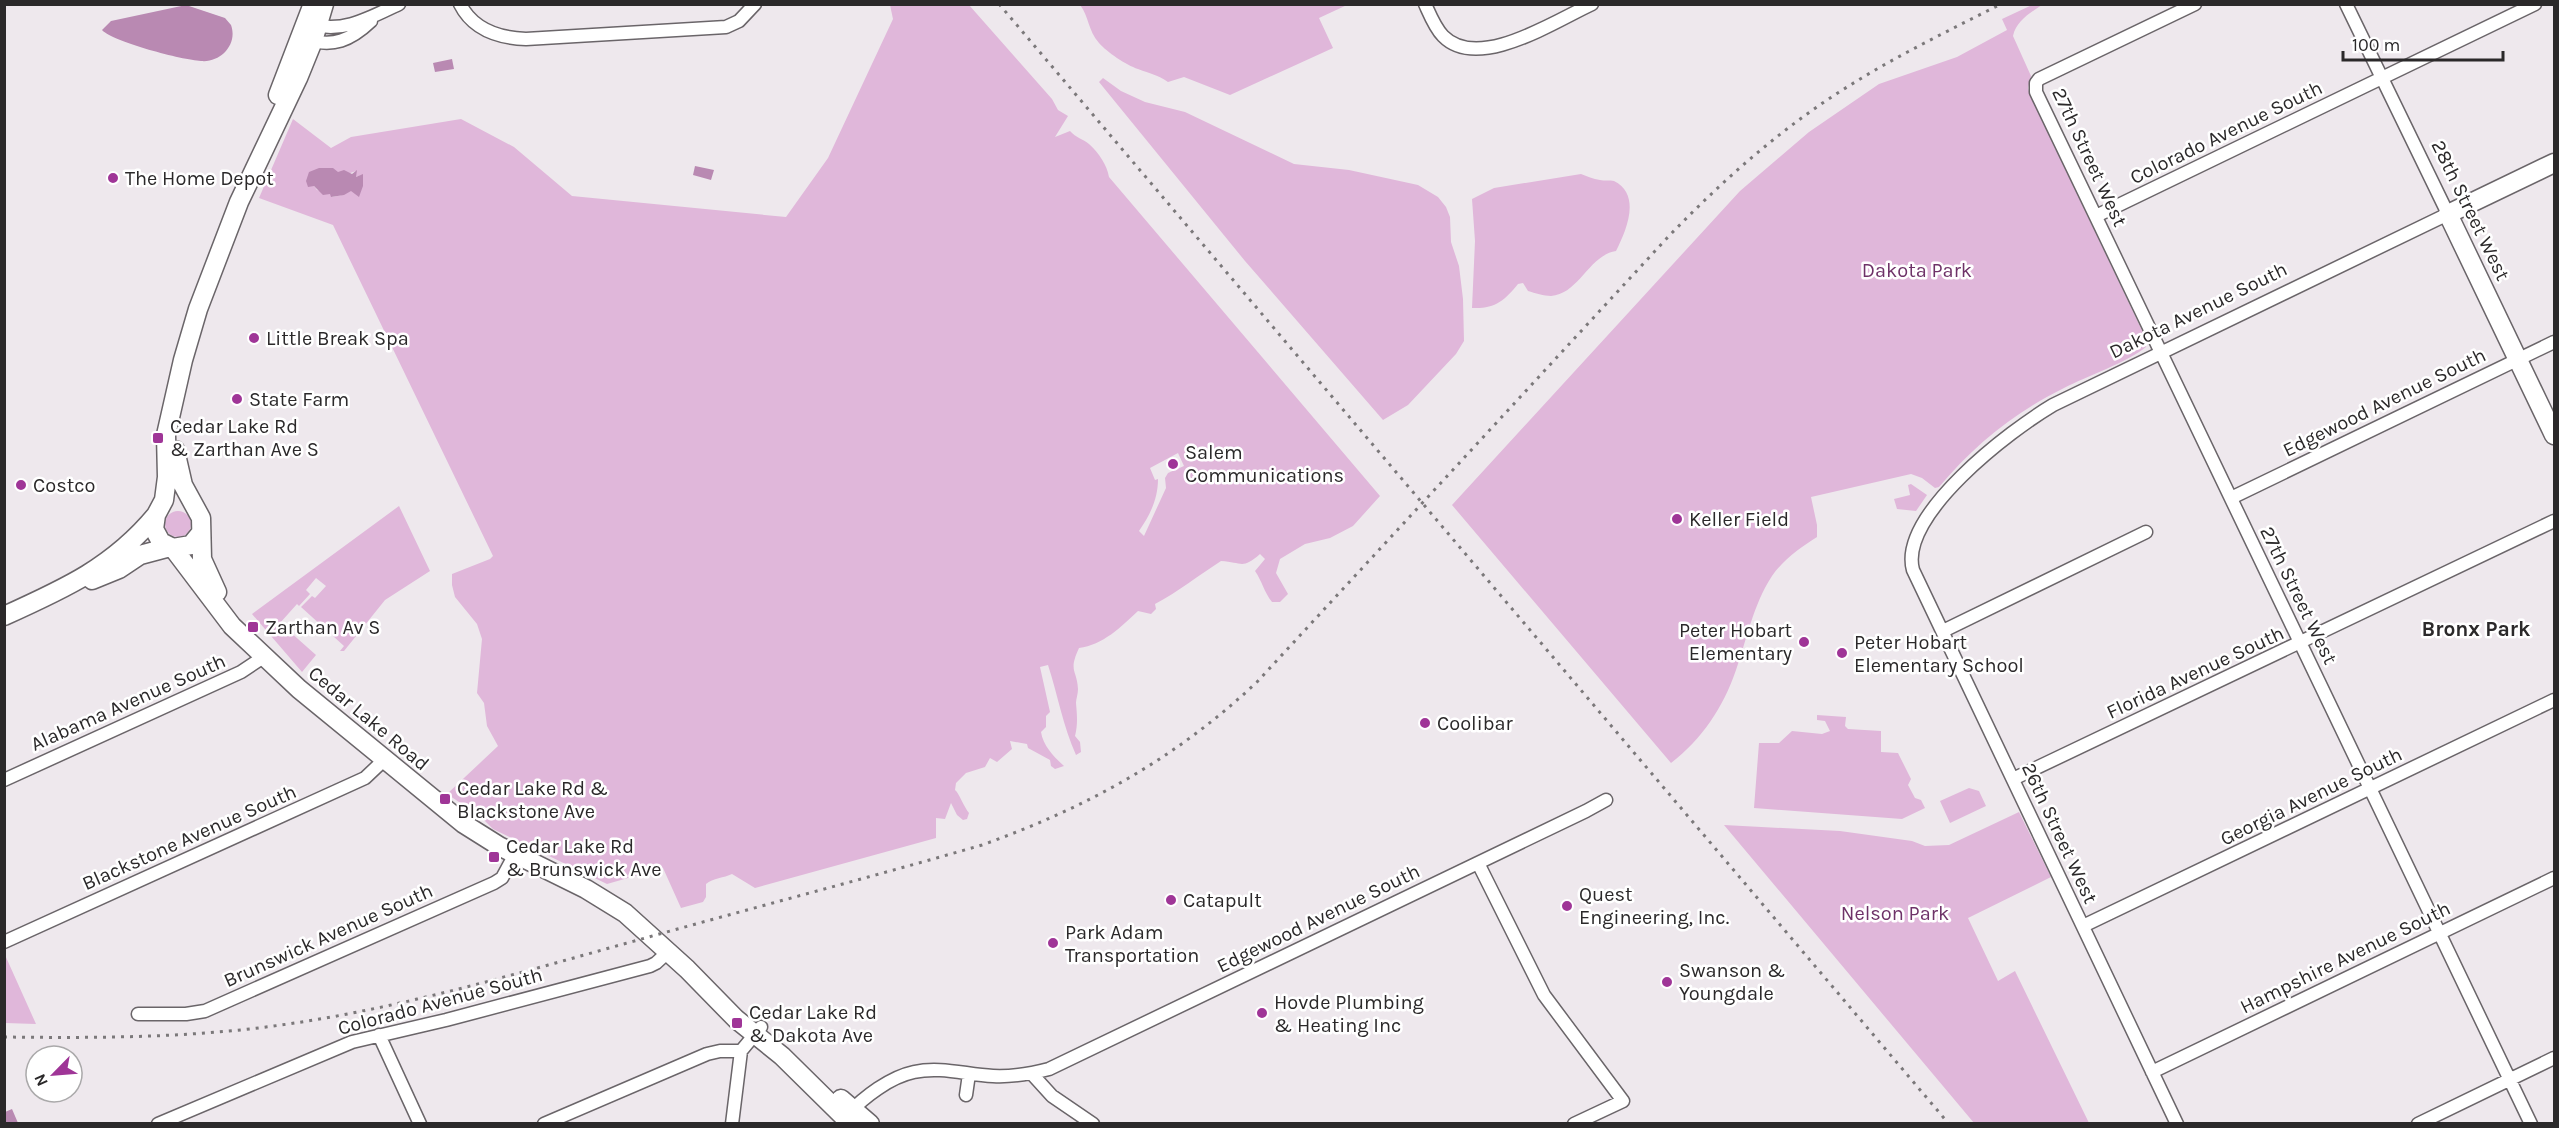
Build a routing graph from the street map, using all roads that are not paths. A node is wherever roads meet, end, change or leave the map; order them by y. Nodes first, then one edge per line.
1 (312, 4) edge
2 (324, 4) edge
3 (399, 4) edge
4 (460, 4) edge
5 (755, 4) edge
6 (1425, 4) edge
7 (1592, 4) edge
8 (2195, 4) edge
9 (2346, 4) edge
10 (2535, 4) edge
11 (310, 32) junction
12 (2381, 79) junction
13 (2554, 163) edge
14 (2448, 214) junction
15 (2096, 216) junction
16 (2554, 342) edge
17 (2162, 353) junction
18 (2518, 360) junction
19 (176, 395) junction
20 (2554, 435) edge
21 (2231, 498) junction
22 (197, 510) junction
23 (159, 511) junction
24 (2554, 521) edge
25 (2146, 532) dead end
26 (200, 534) junction
27 (171, 548) junction
28 (1911, 558) joint
29 (72, 585) junction
30 (4, 616) edge
31 (1943, 631) junction
32 (2301, 644) junction
33 (265, 656) junction
34 (2554, 700) edge
35 (384, 760) junction
36 (2013, 779) junction
37 (4, 780) edge
38 (2371, 789) junction
39 (1606, 800) dead end
40 (515, 854) junction
41 (1478, 863) junction
42 (2554, 878) edge
43 (2083, 926) junction
44 (2440, 933) junction
45 (4, 942) edge
46 (668, 952) junction
47 (138, 1014) dead end
48 (758, 1030) junction
49 (379, 1035) junction
50 (741, 1051) junction
51 (2554, 1058) edge
52 (2152, 1072) junction
53 (969, 1074) junction
54 (1032, 1074) junction
55 (2509, 1079) junction
56 (966, 1095) dead end
57 (849, 1116) edge
58 (158, 1124) edge
59 (420, 1124) edge
60 (544, 1124) edge
61 (732, 1124) edge
62 (870, 1124) edge
63 (1093, 1124) edge
64 (1574, 1124) edge
65 (2177, 1124) edge
66 (2418, 1124) edge
67 (2530, 1124) edge

1 - 11 street, Cedar Lake Road
2 - 11 street, Cedar Lake Road
3 - 11 street
4 - 5 street
6 - 7 street
8 - 15 street, 27th Street West
9 - 12 street, 28th Street West
10 - 12 street, Colorado Avenue South
11 - 19 street, Cedar Lake Road
12 - 14 street, 28th Street West
12 - 15 street, Colorado Avenue South
13 - 14 street, Dakota Avenue South
14 - 17 street, Dakota Avenue South
14 - 18 street, 28th Street West
15 - 17 street, 27th Street West
16 - 18 street, Edgewood Avenue South
17 - 21 street, 27th Street West
17 - 28 street, Dakota Avenue South
18 - 20 street, 28th Street West
18 - 21 street, Edgewood Avenue South
19 - 22 street, Cedar Lake Road
19 - 23 street, Cedar Lake Road
21 - 32 street, 27th Street West
22 - 23 street
22 - 26 street, Cedar Lake Road
23 - 27 street, Cedar Lake Road
23 - 29 street
24 - 32 street, Florida Avenue South
25 - 31 street
26 - 27 street
26 - 33 street, Cedar Lake Road
27 - 29 street
27 - 33 street, Cedar Lake Road
28 - 31 street, 26th Street West
29 - 30 street
31 - 36 street, 26th Street West
32 - 36 street, Florida Avenue South
32 - 38 street, 27th Street West
33 - 35 street, Cedar Lake Road
33 - 37 street, Alabama Avenue South
34 - 38 street, Georgia Avenue South
35 - 40 street, Cedar Lake Road
35 - 45 street, Blackstone Avenue South
36 - 43 street, 26th Street West
38 - 43 street, Georgia Avenue South
38 - 44 street, 27th Street West
39 - 41 street, Edgewood Avenue South
40 - 46 street, Cedar Lake Road
40 - 47 street, Brunswick Avenue South
41 - 54 street, Edgewood Avenue South
41 - 64 street
42 - 44 street, Hampshire Avenue South
43 - 52 street, 26th Street West
44 - 52 street, Hampshire Avenue South
44 - 55 street, 27th Street West
46 - 48 street, Cedar Lake Road
46 - 49 street, Colorado Avenue South
48 - 50 street
48 - 57 street, Cedar Lake Road
49 - 58 street, Colorado Avenue South
49 - 59 street
50 - 60 street
50 - 61 street
51 - 55 street
52 - 65 street, 26th Street West
53 - 54 street, Edgewood Avenue South
53 - 56 street
53 - 57 street, Edgewood Avenue South
54 - 63 street
55 - 66 street
55 - 67 street, 27th Street West
57 - 62 street, Cedar Lake Road

